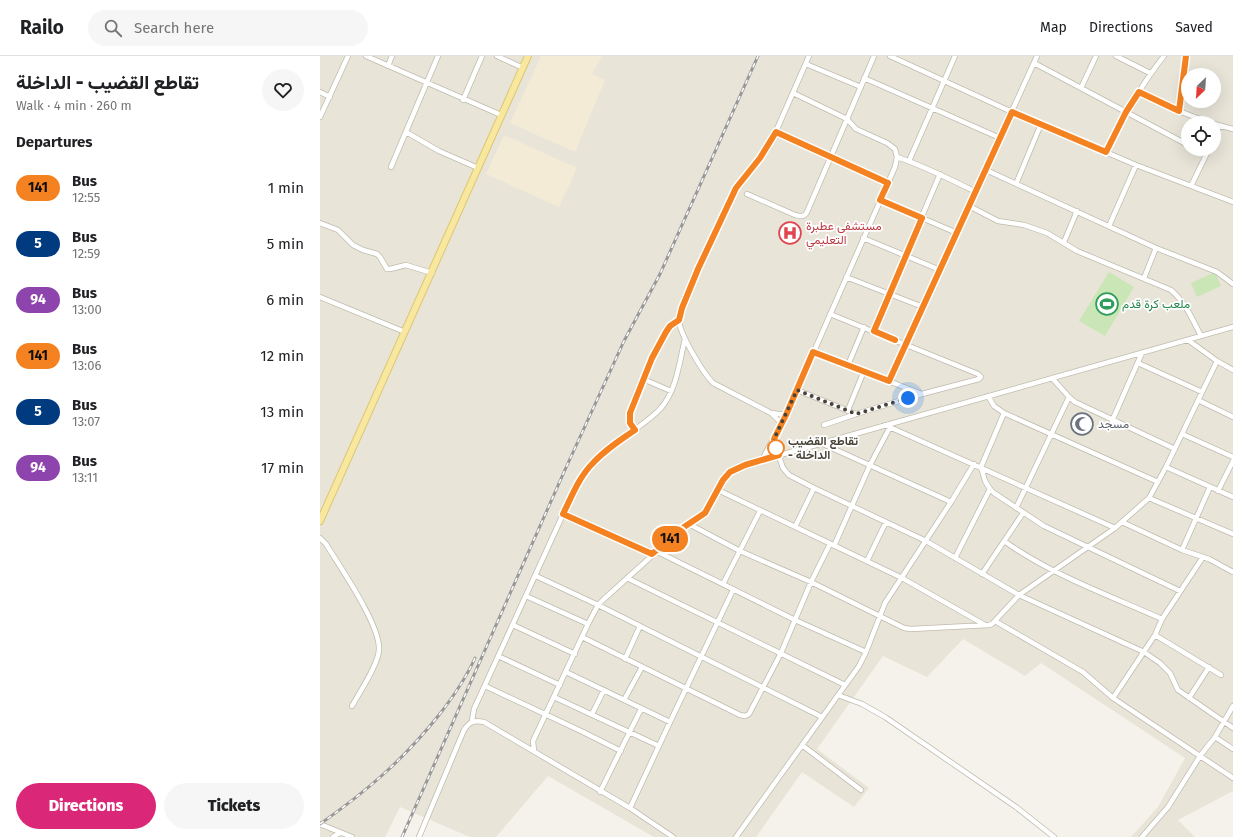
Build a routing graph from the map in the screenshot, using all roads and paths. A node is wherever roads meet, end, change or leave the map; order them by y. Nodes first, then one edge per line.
1 (348, 56) edge
2 (366, 56) edge
3 (392, 56) edge
4 (438, 56) edge
5 (482, 56) edge
6 (497, 56) edge
7 (528, 56) edge
8 (809, 56) edge
9 (874, 56) edge
10 (890, 56) edge
11 (955, 56) edge
12 (1037, 56) edge
13 (1096, 56) edge
14 (1116, 56) edge
15 (1164, 56) edge
16 (1186, 56) edge
17 (1034, 63) junction
18 (806, 64) junction
19 (388, 66) junction
20 (523, 68) junction
21 (1150, 73) junction
22 (864, 78) junction
23 (944, 80) junction
24 (426, 82) junction
25 (861, 87) junction
26 (1081, 88) junction
27 (320, 92) edge
28 (1139, 92) junction
29 (793, 93) junction
30 (330, 97) junction
31 (463, 100) junction
32 (932, 108) junction
33 (1179, 111) junction
34 (1012, 112) junction
35 (1126, 112) junction
36 (501, 115) junction
37 (1192, 116) edge
38 (320, 118) edge
39 (847, 119) junction
40 (1041, 124) junction
41 (1221, 126) edge
42 (1233, 129) edge
43 (406, 132) junction
44 (776, 132) junction
45 (1000, 138) junction
46 (1181, 141) edge
47 (1106, 152) junction
48 (832, 156) junction
49 (1205, 156) edge
50 (897, 158) junction
51 (910, 161) junction
52 (1136, 166) junction
53 (391, 167) dead end
54 (478, 168) junction
55 (986, 170) junction
56 (940, 174) junction
57 (888, 183) junction
58 (1016, 184) junction
59 (1191, 186) junction
60 (976, 192) junction
61 (747, 194) dead end
62 (880, 200) junction
63 (1233, 202) edge
64 (969, 206) junction
65 (1078, 211) junction
66 (922, 218) junction
67 (320, 223) edge
68 (1109, 226) junction
69 (957, 233) junction
70 (863, 238) junction
71 (1064, 242) junction
72 (1156, 248) junction
73 (906, 256) junction
74 (940, 270) junction
75 (432, 273) junction
76 (846, 278) junction
77 (1144, 278) junction
78 (1233, 284) edge
79 (889, 294) junction
80 (320, 298) edge
81 (923, 307) junction
82 (830, 314) junction
83 (679, 320) junction
84 (1233, 327) edge
85 (864, 328) junction
86 (874, 331) junction
87 (405, 332) junction
88 (1201, 336) junction
89 (685, 339) junction
90 (1188, 340) junction
91 (906, 344) junction
92 (813, 352) junction
93 (1142, 353) junction
94 (1217, 361) junction
95 (1138, 363) junction
96 (848, 365) junction
97 (1233, 370) edge
98 (864, 371) junction
99 (643, 378) junction
100 (1052, 378) junction
101 (889, 381) junction
102 (797, 390) junction
103 (671, 391) junction
104 (1202, 392) junction
105 (922, 394) junction
106 (988, 396) junction
107 (1068, 397) junction
108 (1198, 400) junction
109 (848, 410) junction
110 (771, 413) junction
111 (1004, 413) junction
112 (856, 414) junction
113 (786, 415) junction
114 (1233, 417) edge
115 (1112, 421) junction
116 (782, 424) junction
117 (824, 425) dead end
118 (888, 426) junction
119 (635, 430) junction
120 (1052, 434) junction
121 (1182, 434) junction
122 (774, 439) junction
123 (823, 444) junction
124 (1175, 449) junction
125 (779, 455) junction
126 (1233, 457) edge
127 (762, 460) junction
128 (1233, 461) edge
129 (974, 464) junction
130 (870, 465) junction
131 (1166, 467) junction
132 (981, 468) junction
133 (1158, 482) junction
134 (1210, 487) junction
135 (814, 488) junction
136 (1026, 488) junction
137 (990, 489) junction
138 (718, 490) junction
139 (1218, 490) junction
140 (1233, 497) edge
141 (1149, 498) junction
142 (951, 502) junction
143 (852, 506) junction
144 (1016, 508) junction
145 (760, 511) junction
146 (1023, 513) junction
147 (563, 514) junction
148 (1196, 519) junction
149 (320, 521) edge
150 (886, 522) junction
151 (1122, 522) junction
152 (689, 524) junction
153 (795, 527) junction
154 (1116, 528) junction
155 (1233, 534) edge
156 (320, 538) edge
157 (1004, 540) junction
158 (926, 541) junction
159 (832, 545) junction
160 (1089, 547) junction
161 (1182, 550) junction
162 (740, 551) junction
163 (654, 553) junction
164 (1203, 557) junction
165 (955, 558) junction
166 (867, 561) junction
167 (1054, 571) junction
168 (1233, 572) edge
169 (982, 574) junction
170 (536, 576) junction
171 (627, 578) junction
172 (902, 578) junction
173 (810, 582) junction
174 (723, 584) junction
175 (733, 590) junction
176 (1180, 591) junction
177 (1019, 595) junction
178 (526, 596) junction
179 (598, 605) junction
180 (879, 616) junction
181 (1162, 619) junction
182 (795, 620) junction
183 (995, 621) junction
184 (717, 622) junction
185 (588, 624) junction
186 (513, 625) junction
187 (985, 625) junction
188 (640, 626) junction
189 (1155, 635) junction
190 (582, 637) junction
191 (866, 652) junction
192 (1144, 652) junction
193 (781, 653) junction
194 (575, 654) junction
195 (498, 656) junction
196 (701, 656) junction
197 (625, 659) junction
198 (642, 667) junction
199 (1208, 667) junction
200 (566, 672) junction
201 (1221, 675) dead end
202 (560, 685) junction
203 (845, 685) junction
204 (485, 686) junction
205 (763, 688) junction
206 (685, 689) junction
207 (604, 690) junction
208 (838, 695) junction
209 (554, 697) junction
210 (1113, 698) junction
211 (1189, 698) junction
212 (624, 700) junction
213 (352, 706) dead end
214 (1233, 706) edge
215 (642, 709) junction
216 (546, 714) junction
217 (592, 714) junction
218 (822, 717) junction
219 (472, 721) junction
220 (670, 722) junction
221 (1224, 722) junction
222 (1233, 728) edge
223 (630, 732) junction
224 (1215, 737) junction
225 (533, 741) junction
226 (802, 745) junction
227 (523, 746) junction
228 (659, 746) junction
229 (1233, 749) edge
230 (621, 751) junction
231 (534, 752) junction
232 (1200, 756) junction
233 (1233, 778) edge
234 (861, 790) dead end
235 (600, 792) junction
236 (630, 808) junction
237 (320, 824) edge
238 (340, 833) junction
239 (333, 837) edge
240 (352, 837) edge
241 (419, 837) edge
242 (673, 837) edge
243 (736, 837) edge
244 (1054, 837) edge
245 (1142, 837) edge

1 - 30 street
2 - 19 street
3 - 19 street
4 - 24 street
5 - 31 street
6 - 20 street
7 - 20 main road
8 - 18 street
9 - 22 street
10 - 23 street
11 - 23 street
12 - 17 street
13 - 26 street
14 - 21 street
15 - 21 street
16 - 33 street
17 - 26 street
17 - 34 street
18 - 25 street
18 - 29 street
19 - 24 street
20 - 36 main road
21 - 28 street
22 - 25 street
22 - 32 street
23 - 32 street
23 - 34 street
24 - 31 street
24 - 43 street
25 - 39 street
26 - 35 street
27 - 30 street
28 - 33 street
28 - 35 street
29 - 39 street
29 - 44 street
30 - 38 street
31 - 36 street
32 - 45 street
32 - 51 street
33 - 37 street
34 - 40 street
34 - 45 street
35 - 46 street
35 - 47 street
36 - 54 main road
39 - 48 street
39 - 50 street
40 - 47 street
40 - 58 street
41 - 42 street
43 - 53 street
43 - 54 street
44 - 48 street
44 - 83 street
45 - 55 street
47 - 52 street
48 - 57 street
48 - 61 street
49 - 59 street
50 - 51 street
50 - 57 street
51 - 56 street
52 - 59 street
52 - 68 street
54 - 75 main road
55 - 58 street
55 - 60 street
56 - 60 street
56 - 66 street
57 - 62 street
58 - 65 street
59 - 63 street
60 - 64 street
62 - 66 street
62 - 70 street
64 - 69 street
64 - 71 street
65 - 68 street
65 - 71 street
66 - 69 street
66 - 73 street
67 - 75 street
68 - 72 street
69 - 74 street
70 - 73 street
70 - 76 street
71 - 77 street
72 - 77 street
72 - 78 street
73 - 74 street
73 - 79 street
74 - 81 street
75 - 87 main road
76 - 79 street
76 - 82 street
77 - 88 street
79 - 81 street
79 - 86 street
80 - 87 street
81 - 91 street
82 - 85 street
82 - 92 street
83 - 89 street
83 - 99 street
84 - 88 street
85 - 86 street
85 - 96 street
86 - 91 street
87 - 149 main road
88 - 90 street
89 - 103 street
89 - 110 street
90 - 93 street
90 - 94 street
91 - 101 street
91 - 105 street
92 - 96 street
92 - 102 street
93 - 95 street
93 - 100 street
94 - 97 street
94 - 104 street
95 - 104 street
95 - 115 street
96 - 98 street
98 - 101 street
98 - 109 street
99 - 103 street
99 - 119 street
100 - 106 street
100 - 107 street
101 - 105 street
102 - 109 street
102 - 113 street
103 - 119 street
104 - 108 street
105 - 112 street
106 - 111 street
106 - 118 street
107 - 115 street
107 - 120 street
108 - 114 street
108 - 121 street
109 - 112 street
110 - 113 street
110 - 116 street
111 - 120 street
111 - 132 street
112 - 117 street
113 - 116 street
115 - 124 street
116 - 122 street
118 - 123 street
118 - 129 street
118 - 130 street
119 - 147 street
120 - 133 street
120 - 136 street
121 - 124 street
121 - 126 street
122 - 125 street
122 - 127 street
123 - 125 street
123 - 130 street
124 - 131 street
125 - 127 street
125 - 135 street
127 - 138 street
128 - 139 street
129 - 132 street
129 - 142 street
130 - 142 street
130 - 143 street
131 - 133 street
131 - 134 street
132 - 136 street
132 - 137 street
133 - 141 street
134 - 139 street
134 - 148 street
135 - 143 street
135 - 153 street
136 - 144 street
136 - 154 street
137 - 144 street
137 - 165 street
138 - 145 street
138 - 152 street
139 - 140 street
141 - 148 street
141 - 151 street
142 - 158 street
143 - 150 street
143 - 159 street
144 - 146 street
145 - 153 street
145 - 162 street
146 - 157 street
146 - 160 street
147 - 163 street
147 - 170 street
148 - 155 street
148 - 161 street
150 - 158 street
150 - 166 street
151 - 154 street
151 - 161 street
152 - 162 street
152 - 163 street
153 - 159 street
154 - 160 street
156 - 213 street
157 - 167 street
157 - 169 street
158 - 165 street
158 - 172 street
159 - 166 street
159 - 173 street
160 - 167 street
160 - 176 street
161 - 164 street
162 - 173 street
162 - 174 street
163 - 171 street
163 - 174 street
164 - 168 street
164 - 176 street
165 - 169 street
166 - 172 street
167 - 177 street
167 - 181 street
169 - 177 street
170 - 178 street
170 - 179 street
171 - 179 street
171 - 184 street
172 - 180 street
172 - 187 street
173 - 180 street
173 - 182 street
174 - 175 street
175 - 182 street
175 - 184 street
176 - 181 street
177 - 183 street
177 - 192 street
178 - 185 street
178 - 186 street
179 - 185 street
179 - 188 street
180 - 187 street
180 - 191 street
181 - 189 street
182 - 191 street
182 - 193 street
183 - 187 street
183 - 210 street
184 - 193 street
184 - 196 street
185 - 190 street
186 - 194 street
186 - 195 street
188 - 196 street
188 - 197 street
189 - 192 street
189 - 199 street
190 - 194 street
190 - 197 street
191 - 203 street
192 - 210 street
192 - 211 street
193 - 203 street
193 - 205 street
194 - 200 street
195 - 202 street
195 - 204 street
196 - 205 street
196 - 206 street
197 - 198 street
198 - 206 street
198 - 212 street
199 - 201 street
199 - 211 street
200 - 202 street
200 - 207 street
202 - 209 street
203 - 208 street
204 - 216 street
204 - 219 street
205 - 206 street
205 - 218 street
206 - 220 street
207 - 212 street
207 - 217 street
208 - 218 street
208 - 244 street
209 - 216 street
209 - 217 street
210 - 232 street
211 - 221 street
212 - 215 street
214 - 221 street
215 - 220 street
215 - 223 street
216 - 225 street
216 - 230 street
217 - 223 street
218 - 226 street
219 - 227 street
219 - 241 street
220 - 228 street
221 - 222 street
221 - 224 street
223 - 228 street
223 - 230 street
224 - 229 street
224 - 232 street
225 - 227 street
225 - 231 street
226 - 234 street
226 - 243 street
227 - 231 street
228 - 236 street
230 - 235 street
231 - 235 street
232 - 233 street
232 - 245 street
235 - 236 street
236 - 242 street
237 - 238 street
238 - 239 street
238 - 240 street

